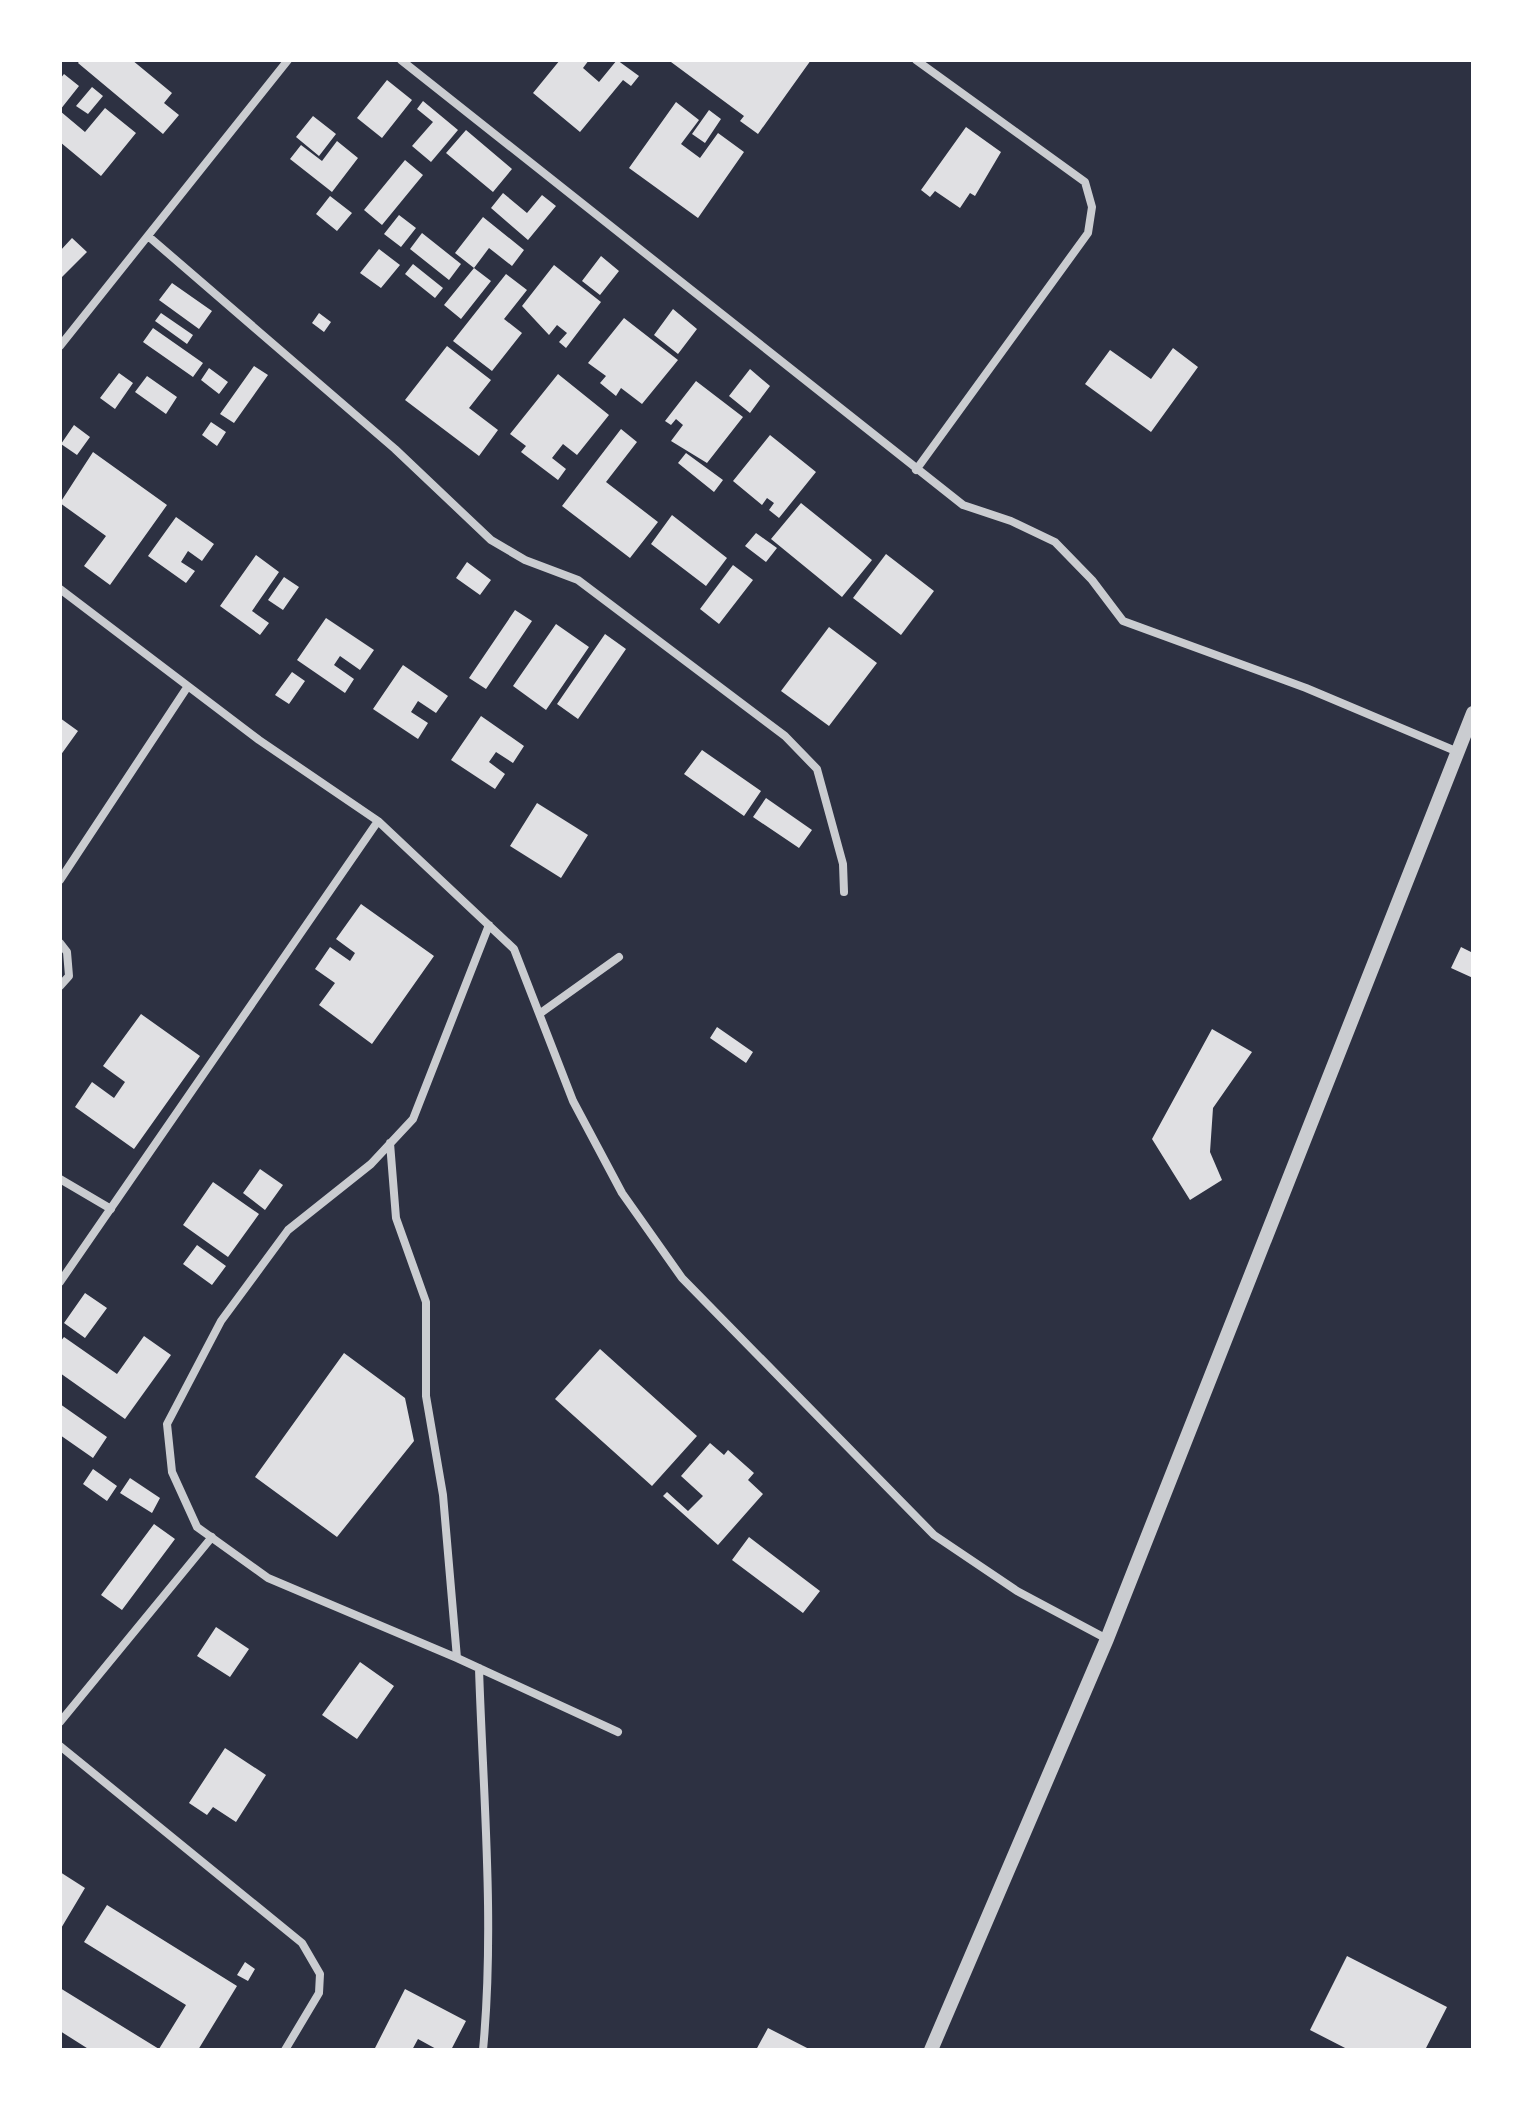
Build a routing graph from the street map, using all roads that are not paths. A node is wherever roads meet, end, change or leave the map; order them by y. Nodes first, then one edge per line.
1 (288, 60) edge
2 (401, 60) edge
3 (916, 60) edge
4 (148, 236) junction
5 (60, 346) edge
6 (916, 470) junction
7 (60, 589) edge
8 (188, 686) junction
9 (1473, 713) edge
10 (1458, 752) junction
11 (378, 821) junction
12 (60, 880) edge
13 (844, 892) dead end
14 (489, 925) junction
15 (60, 943) edge
16 (619, 957) dead end
17 (60, 986) edge
18 (542, 1012) junction
19 (390, 1143) junction
20 (60, 1179) edge
21 (111, 1209) junction
22 (60, 1282) edge
23 (212, 1537) junction
24 (1107, 1639) junction
25 (457, 1658) junction
26 (479, 1668) junction
27 (60, 1722) edge
28 (618, 1732) dead end
29 (60, 1746) edge
30 (285, 2050) edge
31 (483, 2050) edge
32 (931, 2050) edge

1 - 4 street
2 - 6 street
3 - 6 street
4 - 5 street
4 - 13 street
6 - 10 street
7 - 8 street
8 - 11 street
8 - 12 street
9 - 10 street
10 - 24 street
11 - 14 street
11 - 21 street
14 - 18 street
14 - 19 street
15 - 17 street
16 - 18 street
18 - 24 street
19 - 23 street
19 - 25 street
20 - 21 street
21 - 22 street
23 - 25 street
23 - 27 street
24 - 32 street
25 - 26 street
26 - 28 street
26 - 31 street
29 - 30 street

